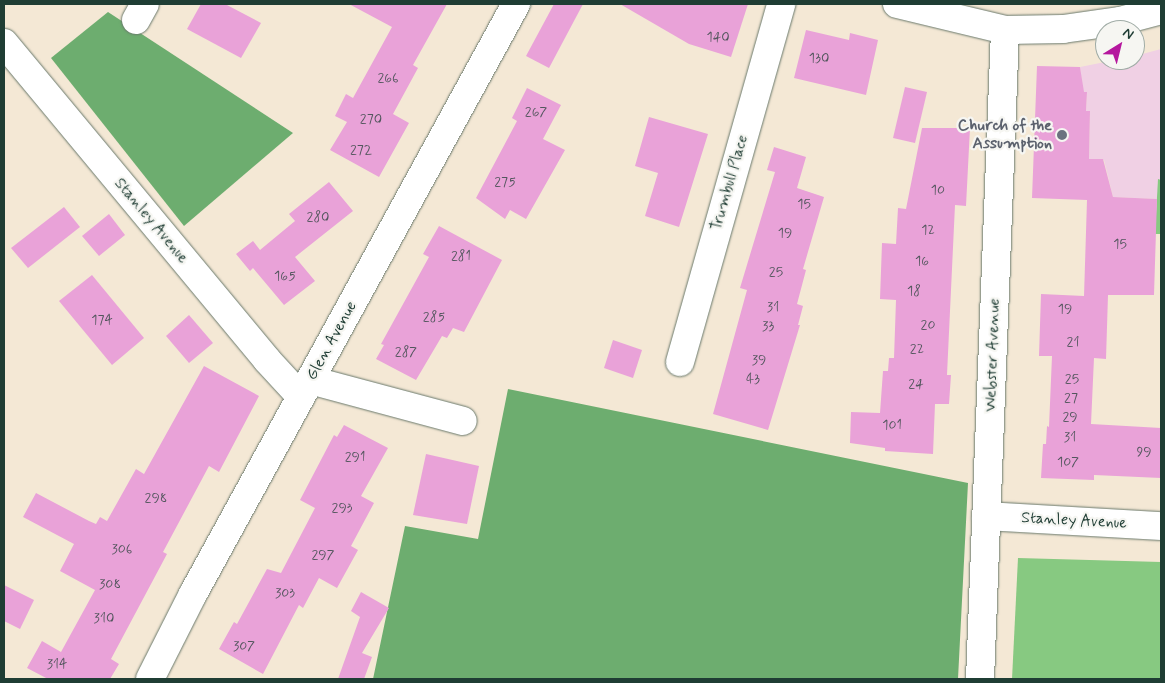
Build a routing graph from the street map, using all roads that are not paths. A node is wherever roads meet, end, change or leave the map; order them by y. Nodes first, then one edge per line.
1 (516, 4) edge
2 (781, 4) edge
3 (897, 4) edge
4 (1161, 10) edge
5 (1006, 30) junction
6 (4, 43) edge
7 (680, 362) dead end
8 (306, 388) junction
9 (463, 421) dead end
10 (986, 516) junction
11 (1161, 526) edge
12 (150, 679) edge
13 (980, 679) edge

1 - 8 street, Glen Avenue
2 - 7 street, Trumbull Place
3 - 5 street
4 - 5 street
5 - 10 street, Webster Avenue
6 - 8 street, Stanley Avenue
8 - 9 street
8 - 12 street, Glen Avenue
10 - 11 street, Stanley Avenue
10 - 13 street, Webster Avenue

